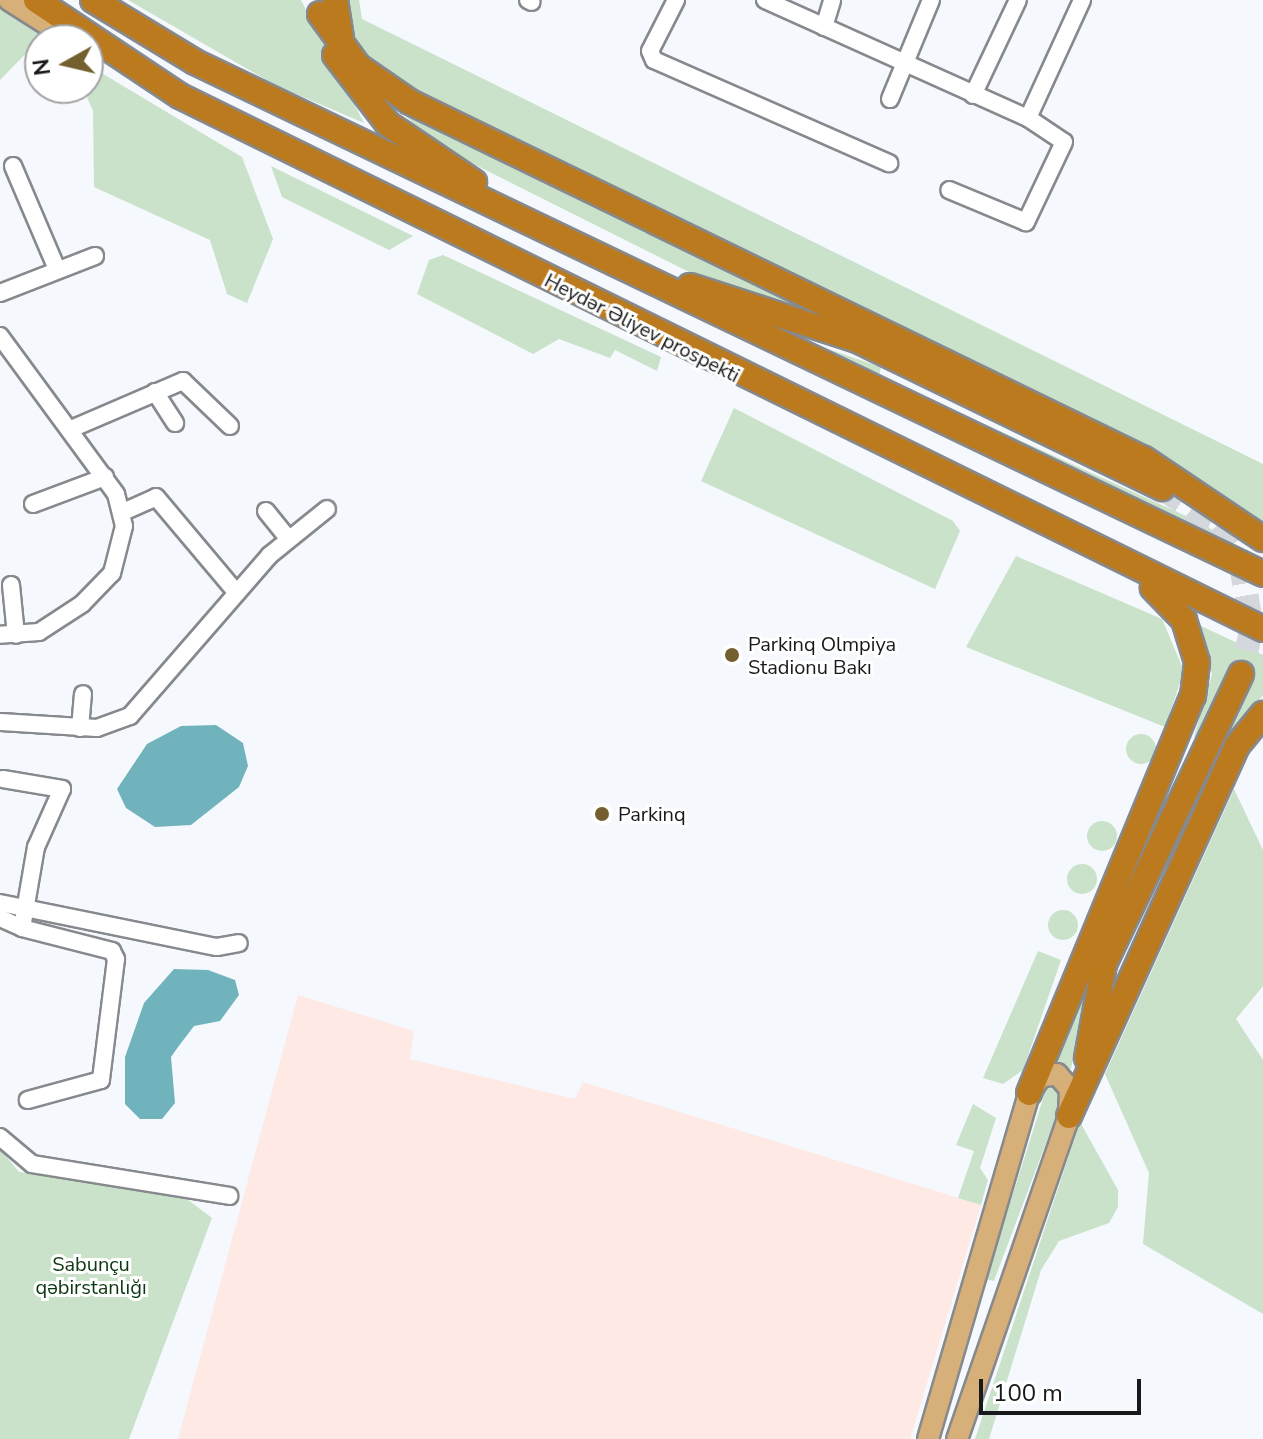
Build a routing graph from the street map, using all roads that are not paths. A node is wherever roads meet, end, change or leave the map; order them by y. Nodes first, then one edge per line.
1 (9, 0) edge
2 (36, 0) edge
3 (93, 0) edge
4 (676, 0) edge
5 (765, 0) edge
6 (832, 0) edge
7 (931, 0) edge
8 (1018, 0) edge
9 (1082, 0) edge
10 (323, 5) edge
11 (47, 24) edge
12 (824, 27) junction
13 (104, 58) edge
14 (905, 65) junction
15 (973, 95) junction
16 (180, 96) junction
17 (890, 99) dead end
18 (1028, 118) junction
19 (889, 163) dead end
20 (13, 166) dead end
21 (949, 190) dead end
22 (568, 240) junction
23 (95, 256) dead end
24 (57, 269) junction
25 (0, 293) edge
26 (1, 338) edge
27 (155, 392) junction
28 (175, 423) dead end
29 (230, 426) dead end
30 (71, 429) junction
31 (105, 477) junction
32 (1162, 488) tunnel mouth
33 (33, 504) dead end
34 (327, 509) dead end
35 (266, 511) dead end
36 (123, 512) junction
37 (288, 538) junction
38 (1263, 539) edge
39 (1082, 545) junction
40 (1263, 574) edge
41 (11, 585) dead end
42 (236, 592) junction
43 (1263, 629) edge
44 (8, 635) edge
45 (1241, 674) tunnel mouth
46 (83, 694) dead end
47 (1263, 714) edge
48 (1, 722) edge
49 (80, 728) junction
50 (3, 779) dead end
51 (0, 903) edge
52 (23, 907) junction
53 (0, 918) edge
54 (22, 928) junction
55 (239, 943) dead end
56 (1086, 1072) junction
57 (1029, 1093) junction
58 (28, 1100) dead end
59 (1069, 1116) junction
60 (0, 1137) edge
61 (229, 1196) dead end
62 (928, 1439) edge
63 (957, 1439) edge

1 - 11 main road
2 - 16 highway, Heydər Əliyev prospekti
3 - 22 highway
4 - 19 street
5 - 12 street
6 - 12 street
7 - 14 street
8 - 15 street
9 - 18 street
10 - 22 highway
10 - 38 highway
12 - 14 street
13 - 16 main road
14 - 15 street
14 - 17 street
15 - 18 street
16 - 39 highway, Heydər Əliyev prospekti
18 - 21 street
20 - 24 street
22 - 32 highway
22 - 40 highway
23 - 24 street
24 - 25 street
26 - 30 street
27 - 28 street
27 - 29 street
27 - 30 street
30 - 31 street
31 - 33 street
31 - 36 street
34 - 37 street
35 - 37 street
36 - 42 street
36 - 44 street
37 - 42 street
39 - 43 highway, Heydər Əliyev prospekti
39 - 57 highway
41 - 44 street
42 - 49 street
45 - 56 highway
46 - 49 street
47 - 56 highway
48 - 49 street
50 - 52 street
51 - 52 street
52 - 54 street
52 - 55 street
53 - 54 street
54 - 58 street
56 - 59 highway
57 - 59 main road
57 - 62 main road
59 - 63 main road
60 - 61 street

